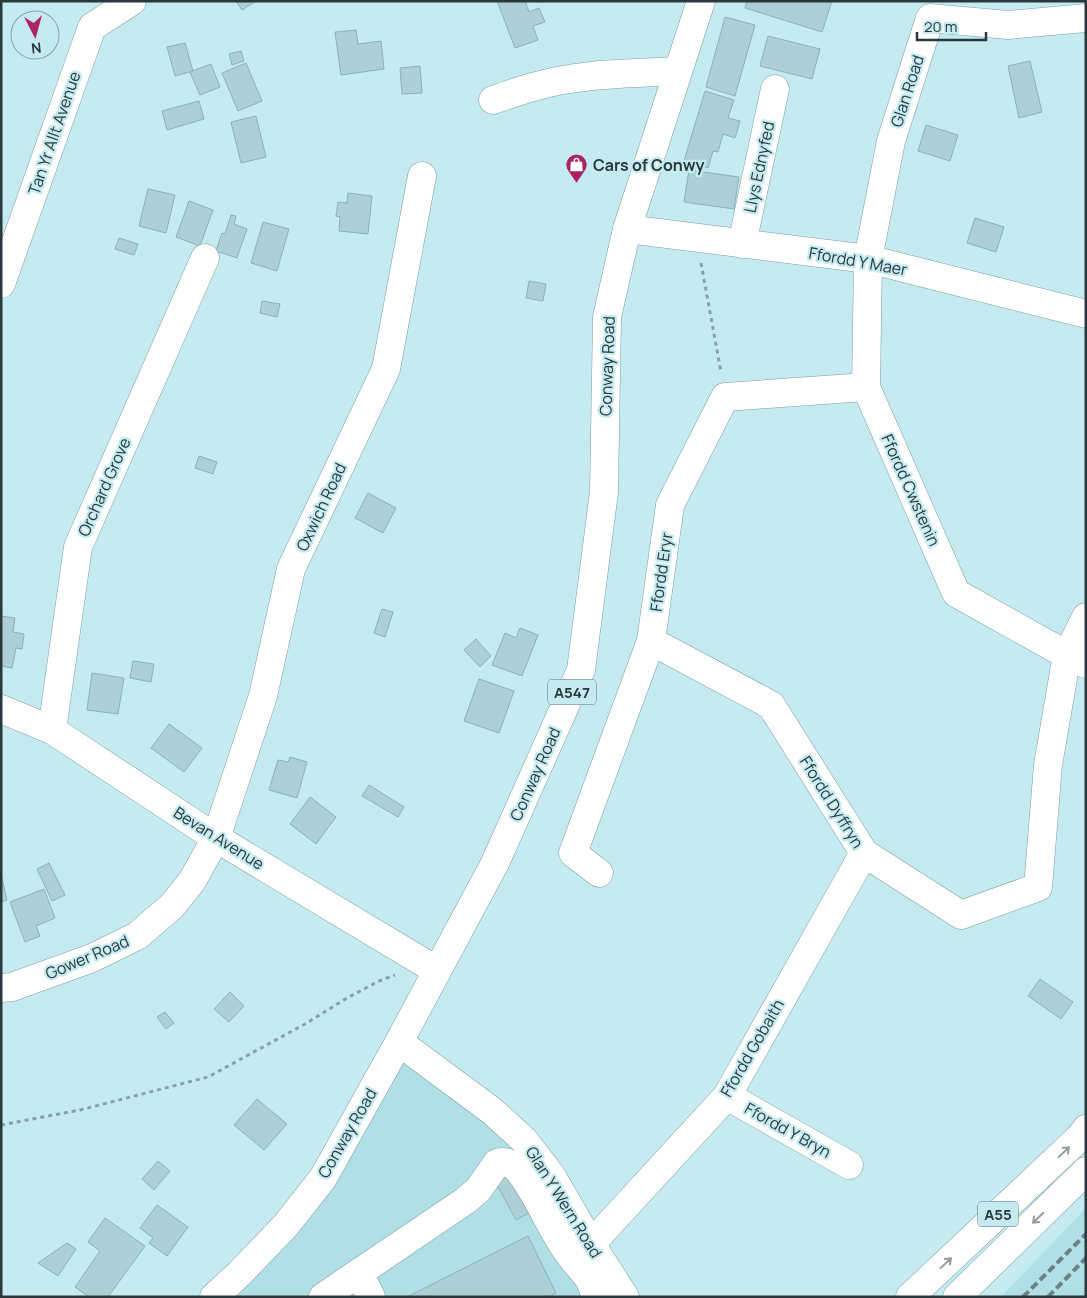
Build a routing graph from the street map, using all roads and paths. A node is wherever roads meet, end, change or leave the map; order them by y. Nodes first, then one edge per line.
1 (132, 1) edge
2 (701, 1) edge
3 (1086, 18) edge
4 (678, 71) junction
5 (775, 89) dead end
6 (493, 100) dead end
7 (422, 176) dead end
8 (627, 229) junction
9 (697, 238) junction
10 (742, 244) junction
11 (205, 258) dead end
12 (868, 260) junction
13 (1, 284) edge
14 (1086, 314) edge
15 (866, 387) junction
16 (726, 397) junction
17 (1086, 617) edge
18 (651, 642) junction
19 (1076, 659) edge
20 (1, 709) edge
21 (52, 730) junction
22 (216, 838) junction
23 (864, 853) junction
24 (599, 873) dead end
25 (432, 967) junction
26 (1, 988) edge
27 (399, 1042) junction
28 (727, 1096) junction
29 (1, 1125) edge
30 (1086, 1130) edge
31 (849, 1165) dead end
32 (1086, 1172) edge
33 (591, 1244) junction
34 (360, 1273) junction
35 (214, 1297) edge
36 (323, 1297) edge
37 (371, 1297) edge
38 (595, 1297) edge
39 (625, 1297) edge
40 (910, 1297) edge
41 (957, 1297) edge

1 - 13 main road, Tan Yr Allt Avenue
2 - 4 main road, Conway Road / A547
3 - 12 main road, Glan Road
4 - 6 main road
4 - 8 main road, Conway Road / A547
5 - 10 main road, Llys Ednyfed
7 - 22 main road, Oxwich Road
8 - 9 main road, Ffordd Y Maer
8 - 25 main road, Conway Road / A547
9 - 10 main road, Ffordd Y Maer
9 - 16 path
10 - 12 main road, Ffordd Y Maer
11 - 21 main road, Orchard Grove
12 - 14 main road, Ffordd Y Maer
12 - 15 main road, Ffordd Cwstenin
15 - 16 main road
15 - 19 main road, Ffordd Cwstenin
16 - 18 main road, Ffordd Eryr
17 - 19 main road
18 - 23 main road, Ffordd Dyffryn
18 - 24 main road, Ffordd Eryr
19 - 23 main road, Ffordd Dyffryn
20 - 21 main road, Bevan Avenue
21 - 22 main road, Bevan Avenue
22 - 25 main road, Bevan Avenue
22 - 26 main road, Gower Road
23 - 28 main road, Ffordd Gobaith
25 - 27 main road, Conway Road / A547
25 - 29 path
27 - 33 main road, Glan Y Wern Road
27 - 35 main road, Conway Road / A547
28 - 31 main road, Ffordd Y Bryn
28 - 33 main road, Ffordd Gobaith
40 -> 30 main road, A55
32 -> 41 main road, A55
33 - 39 main road, Glan Y Wern Road
34 - 36 main road
34 - 37 main road
34 - 38 main road

